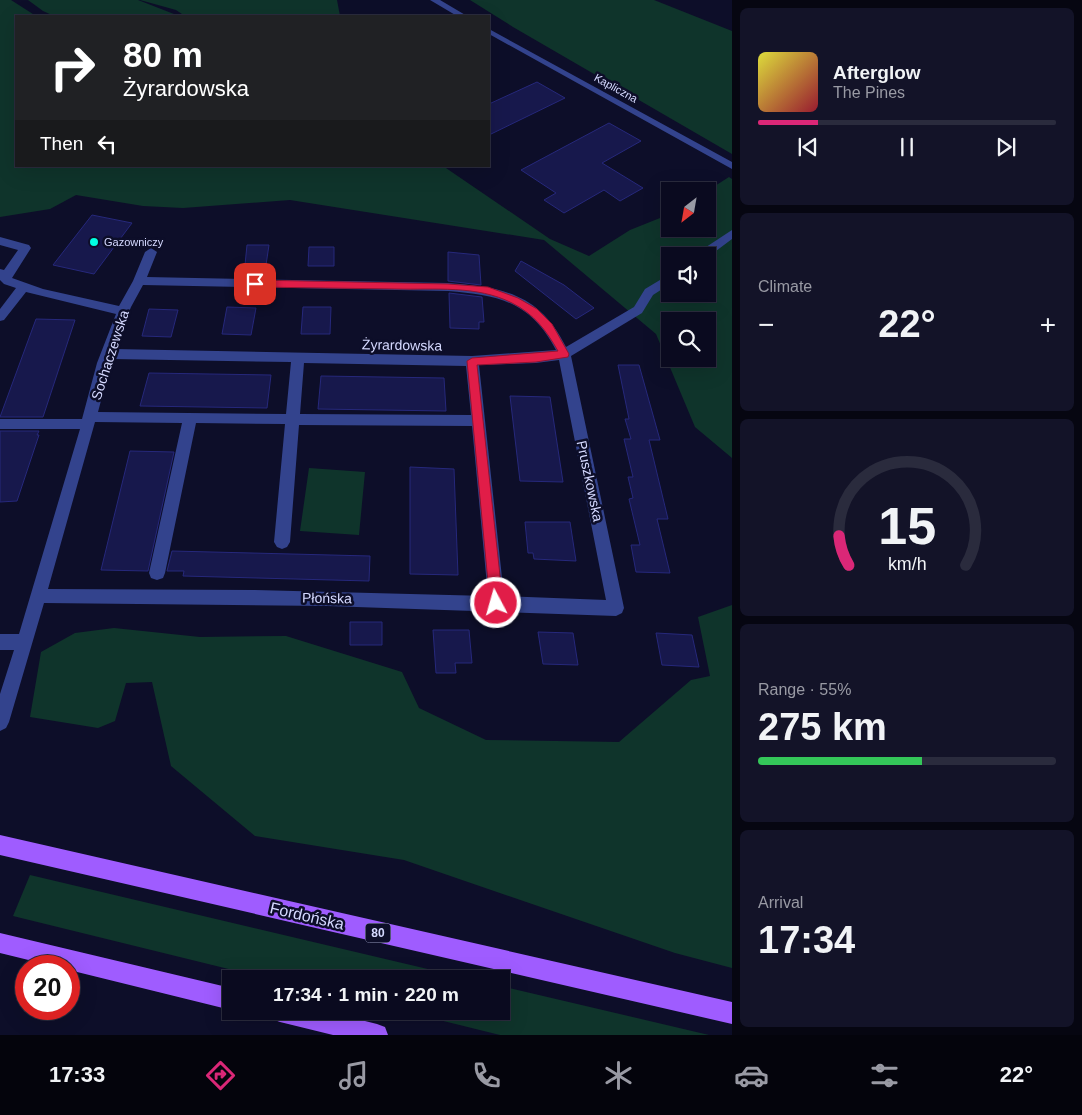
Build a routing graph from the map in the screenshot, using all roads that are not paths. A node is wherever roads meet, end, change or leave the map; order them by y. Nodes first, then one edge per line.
1 (434, 0) edge
2 (461, 15) edge
3 (490, 32) edge
4 (732, 166) edge
5 (732, 234) edge
6 (0, 241) edge
7 (713, 247) edge
8 (151, 252) dead end
9 (2, 276) edge
10 (139, 281) junction
11 (661, 284) edge
12 (24, 287) junction
13 (122, 311) junction
14 (0, 317) edge
15 (107, 354) junction
16 (564, 354) junction
17 (298, 358) junction
18 (472, 361) junction
19 (190, 418) junction
20 (293, 419) junction
21 (90, 420) junction
22 (479, 421) junction
23 (0, 424) edge
24 (282, 542) dead end
25 (157, 573) dead end
26 (38, 596) junction
27 (496, 603) junction
28 (616, 608) joint
29 (0, 642) edge
30 (25, 642) junction
31 (0, 722) edge
32 (0, 845) edge
33 (0, 943) edge
34 (222, 997) edge
35 (732, 1013) edge
36 (316, 1020) edge
37 (377, 1035) edge

1 - 2 street
3 - 4 street, Kapliczna
5 - 7 street
6 - 9 street
8 - 10 street, Sochaczewska
9 - 12 street
10 - 13 street, Sochaczewska
10 - 16 street
11 - 16 street, Żyrardowska
12 - 13 street
12 - 14 street
13 - 15 street, Sochaczewska
15 - 17 street, Żyrardowska
15 - 21 street, Sochaczewska
16 - 18 street, Żyrardowska
16 - 28 street, Pruszkowska
17 - 18 street, Żyrardowska
17 - 20 street
18 - 22 street
19 - 20 street
19 - 21 street
19 - 25 street
20 - 22 street
20 - 24 street
21 - 23 street
21 - 26 street, Sochaczewska
22 - 27 street
26 - 27 street, Płońska
26 - 30 street, Sochaczewska
27 - 28 street, Płońska
29 - 30 street
30 - 31 street, Sochaczewska
32 - 35 main road, Fordońska / 80
33 - 34 main road
36 - 37 main road

